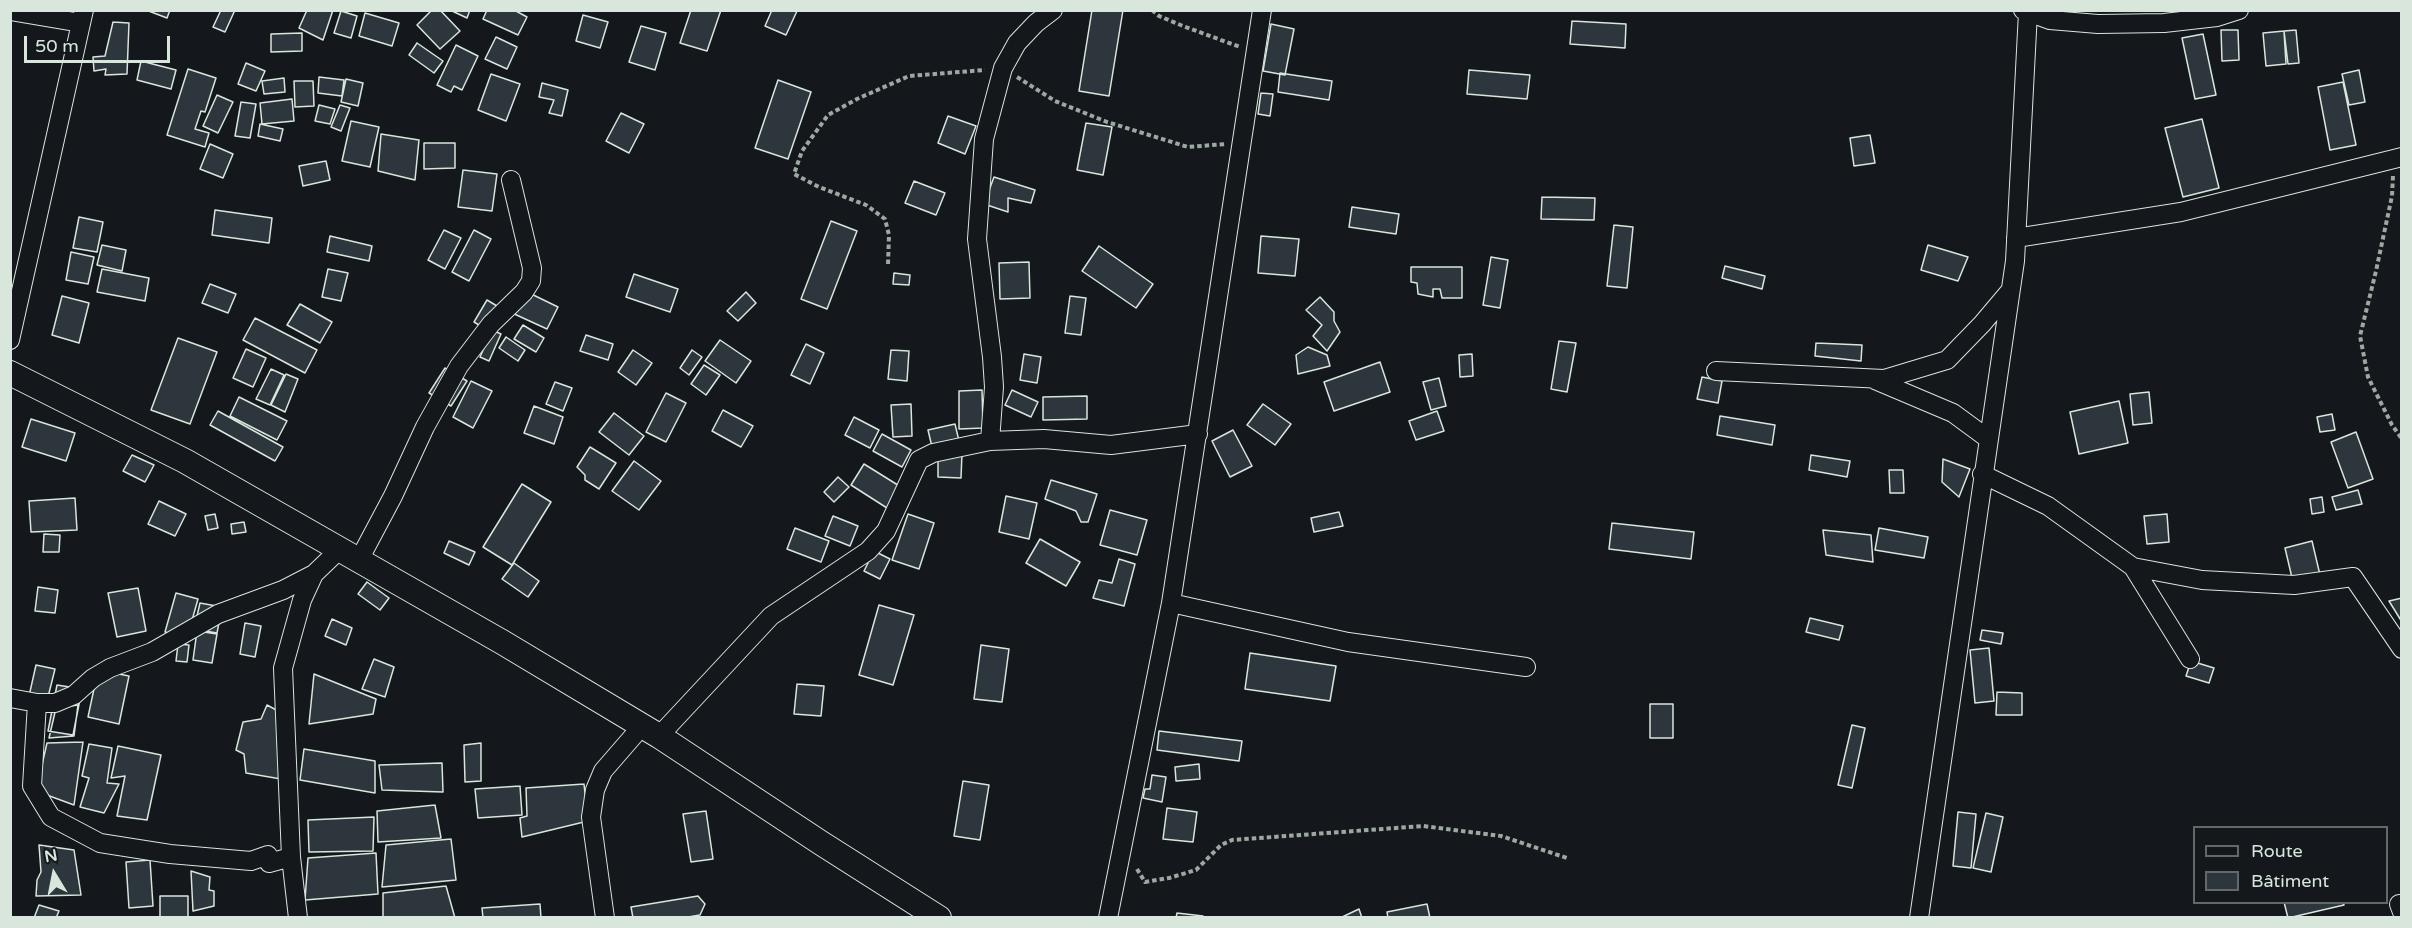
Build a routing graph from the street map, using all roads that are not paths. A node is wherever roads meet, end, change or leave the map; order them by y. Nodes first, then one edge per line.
1 (1053, 10) edge
2 (2240, 10) edge
3 (10, 11) edge
4 (2026, 11) edge
5 (83, 17) edge
6 (1260, 19) edge
7 (2398, 158) edge
8 (511, 180) dead end
9 (2016, 238) junction
10 (2010, 290) junction
11 (10, 340) edge
12 (1716, 371) dead end
13 (10, 373) edge
14 (1872, 378) junction
15 (1198, 434) junction
16 (1987, 438) junction
17 (990, 441) junction
18 (1982, 474) junction
19 (349, 555) junction
20 (2133, 567) junction
21 (314, 574) junction
22 (1171, 603) junction
23 (2402, 650) edge
24 (2190, 659) dead end
25 (1526, 667) dead end
26 (10, 698) edge
27 (37, 703) junction
28 (650, 731) junction
29 (291, 856) junction
30 (2402, 904) edge
31 (2402, 912) edge
32 (298, 918) edge
33 (605, 918) edge
34 (939, 918) edge
35 (1108, 918) edge
36 (1918, 918) edge

1 - 17 street
2 - 4 street
3 - 5 street
4 - 9 street
5 - 11 street
6 - 15 street
7 - 9 street
8 - 19 street
9 - 10 street
10 - 14 street
10 - 16 street
12 - 14 street
13 - 19 main road
14 - 16 street
15 - 17 street
15 - 22 street
16 - 18 street
17 - 28 street
18 - 20 street
18 - 36 street
19 - 21 street
19 - 28 main road
20 - 23 street
20 - 24 street
21 - 27 street
21 - 29 street
22 - 25 street
22 - 35 street
26 - 27 street
27 - 29 street
28 - 33 street
28 - 34 main road
29 - 32 street
30 - 31 street

